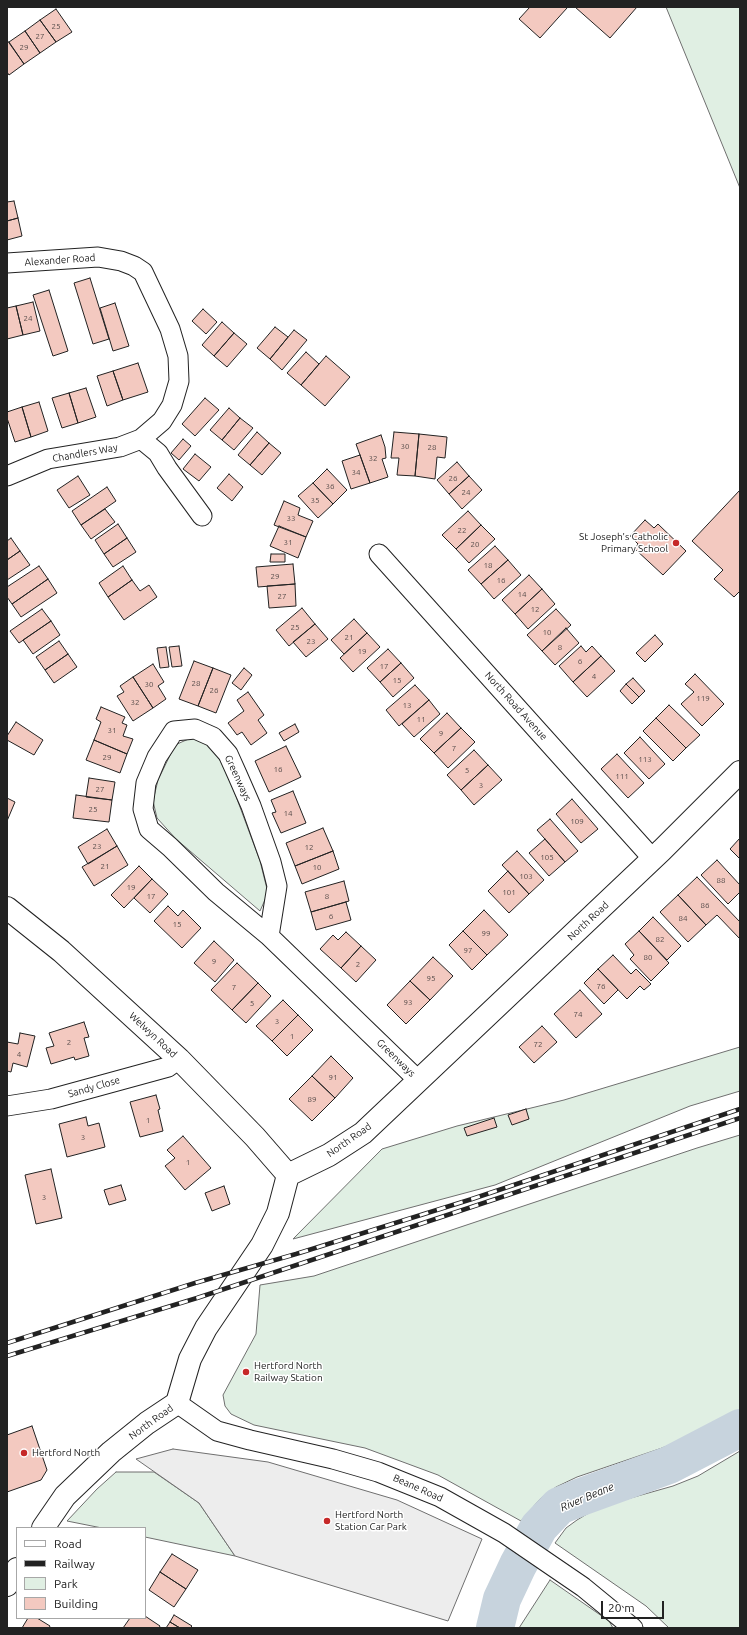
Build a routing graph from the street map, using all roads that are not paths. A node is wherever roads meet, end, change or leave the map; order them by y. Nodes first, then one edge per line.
1 (7, 263) edge
2 (170, 329) joint
3 (140, 439) junction
4 (7, 476) edge
5 (202, 516) dead end
6 (379, 554) dead end
7 (740, 772) edge
8 (653, 859) junction
9 (7, 908) edge
10 (269, 936) junction
11 (179, 1059) junction
12 (419, 1081) junction
13 (7, 1106) edge
14 (288, 1175) junction
15 (178, 1403) junction
16 (44, 1527) edge
17 (16, 1571) edge
18 (7, 1585) edge
19 (633, 1628) edge

1 - 2 street, Alexander Road
2 - 3 street, Chandlers Way
3 - 4 street, Chandlers Way
3 - 5 street
6 - 8 street, North Road Avenue
7 - 8 main road, North Road
8 - 12 main road, North Road
9 - 11 main road, Welwyn Road
10 - 10 street, Greenways
10 - 12 street, Greenways
11 - 13 street, Sandy Close
11 - 14 main road, Welwyn Road
12 - 14 main road, North Road
14 - 15 main road, North Road
15 - 16 main road, North Road
15 - 19 street, Beane Road
17 - 18 main road

